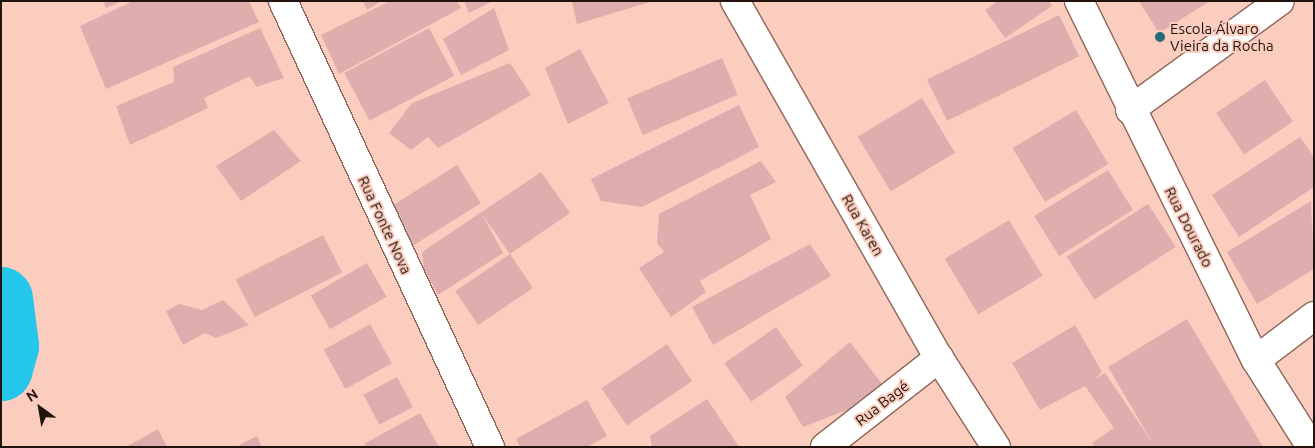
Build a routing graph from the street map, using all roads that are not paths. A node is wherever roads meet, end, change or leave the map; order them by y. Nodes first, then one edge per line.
1 (283, 1) edge
2 (735, 1) edge
3 (1079, 1) edge
4 (1280, 1) edge
5 (1130, 110) junction
6 (1314, 316) edge
7 (939, 358) junction
8 (1256, 360) junction
9 (490, 447) edge
10 (826, 447) edge
11 (996, 447) edge
12 (1311, 447) edge

1 - 9 street, Rua Fonte Nova
2 - 7 street, Rua Karen
3 - 5 street, Rua Dourado
4 - 5 street
5 - 8 street, Rua Dourado
6 - 8 street
7 - 10 street, Rua Bagé
7 - 11 street, Rua Karen
8 - 12 street, Rua Dourado

